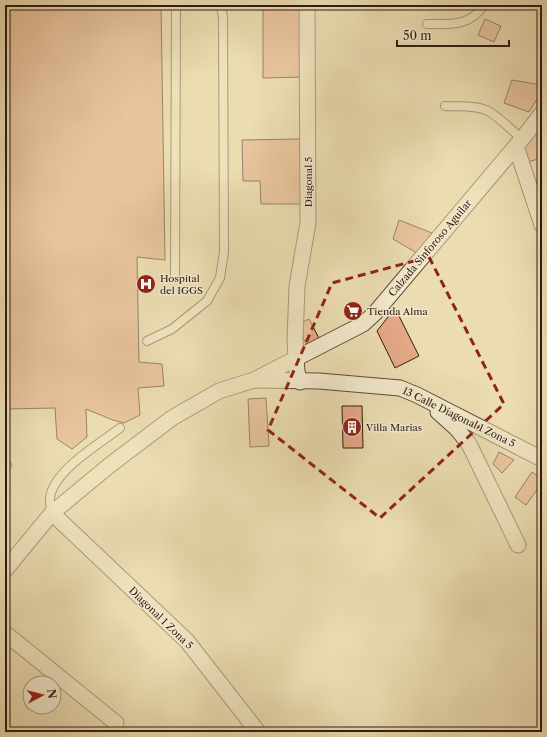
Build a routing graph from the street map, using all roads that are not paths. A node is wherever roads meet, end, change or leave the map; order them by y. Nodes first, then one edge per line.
1 (176, 5) edge
2 (221, 5) edge
3 (307, 5) edge
4 (484, 5) edge
5 (427, 24) dead end
6 (445, 106) dead end
7 (542, 112) edge
8 (519, 143) junction
9 (542, 225) edge
10 (175, 275) dead end
11 (146, 341) dead end
12 (296, 358) junction
13 (254, 380) junction
14 (300, 382) junction
15 (417, 395) junction
16 (120, 428) dead end
17 (542, 459) edge
18 (52, 514) junction
19 (518, 545) dead end
20 (5, 570) edge
21 (5, 633) edge
22 (116, 723) dead end
23 (258, 732) edge

1 - 10 lane
2 - 11 lane
3 - 12 street, Diagonal 5
4 - 5 lane
6 - 8 lane
7 - 8 street, Calzada Sinforoso Aguilar
8 - 9 street
8 - 12 street, Calzada Sinforoso Aguilar
12 - 13 street, Calzada Sinforoso Aguilar
12 - 14 street, Diagonal 5
13 - 14 street, 13 Calle Diagonal 1 Zona 5
13 - 18 street
14 - 15 street, 13 Calle Diagonal 1 Zona 5
15 - 17 street, 13 Calle Diagonal 1 Zona 5
15 - 19 street
16 - 18 lane
18 - 20 street
18 - 23 street, Diagonal 1 Zona 5
21 - 22 street

